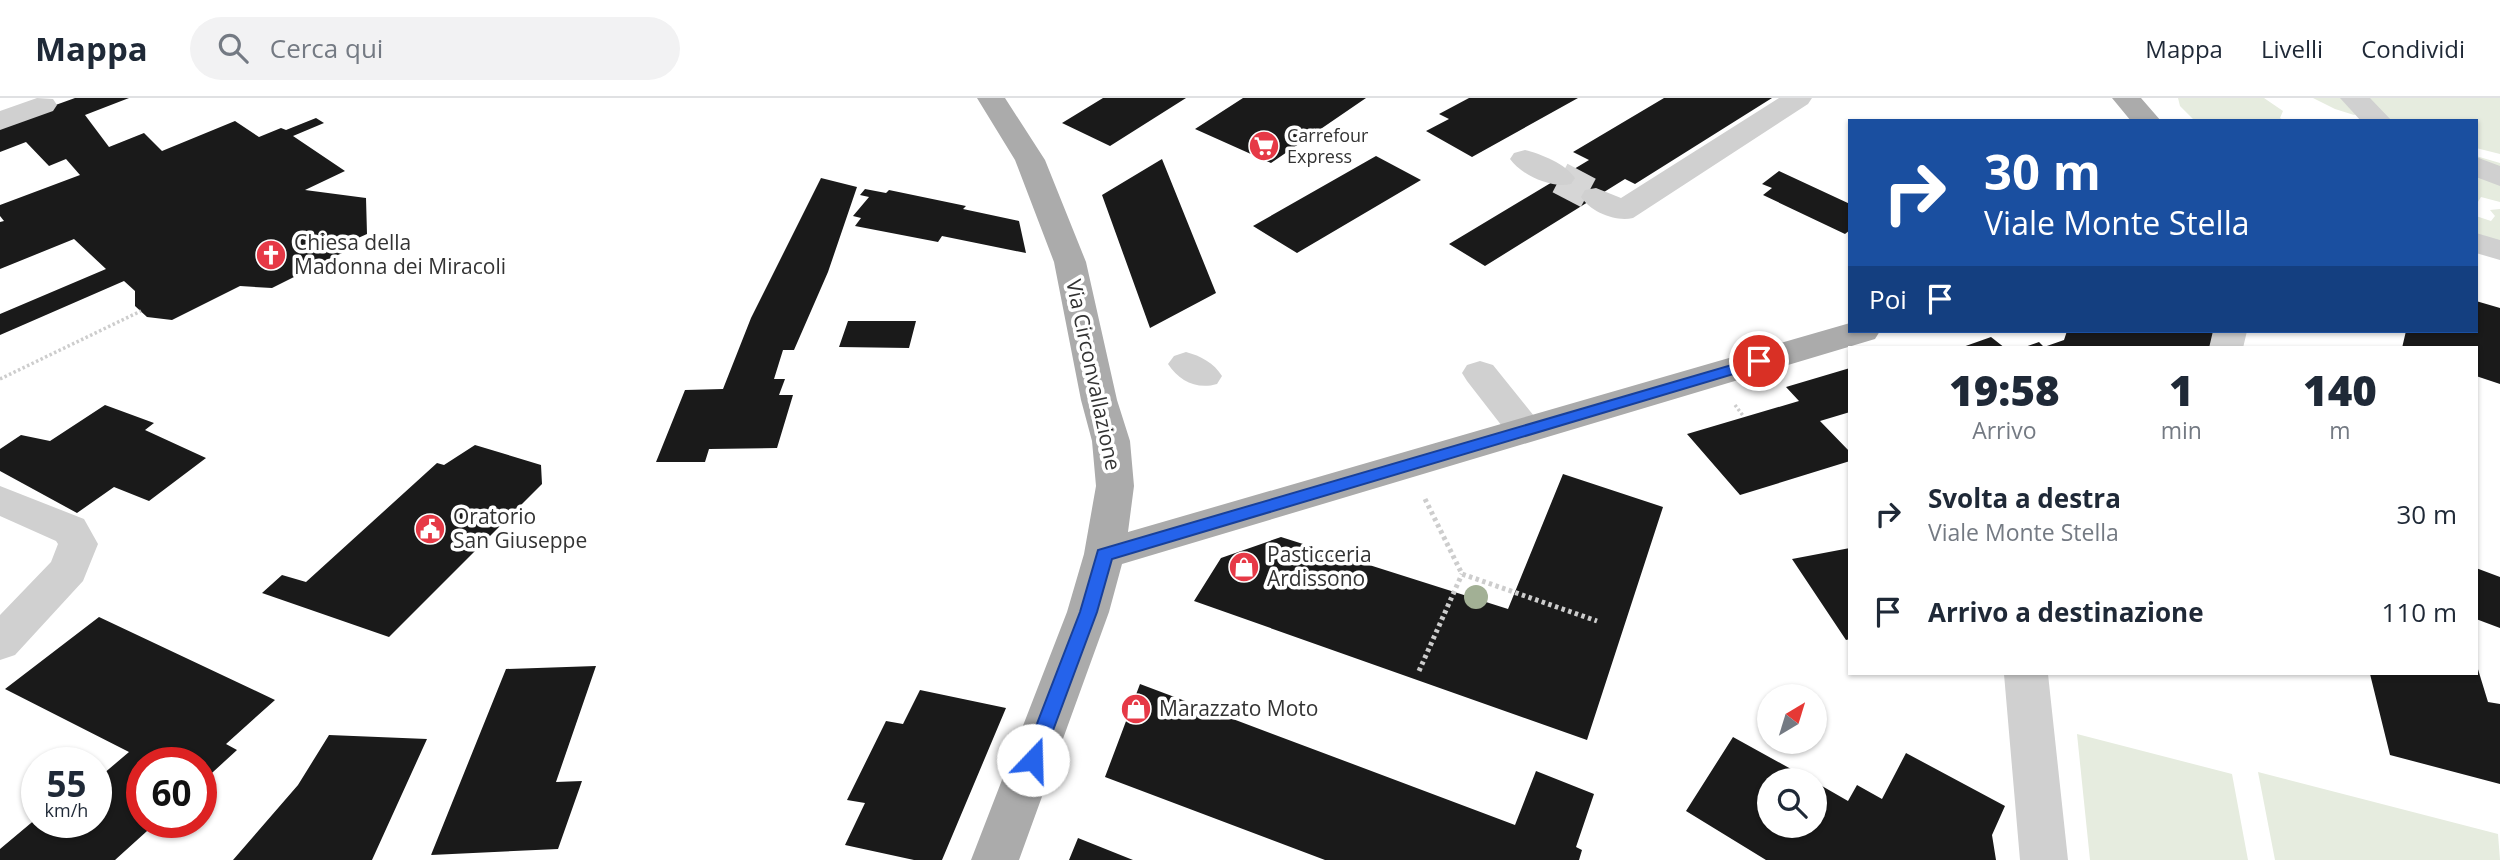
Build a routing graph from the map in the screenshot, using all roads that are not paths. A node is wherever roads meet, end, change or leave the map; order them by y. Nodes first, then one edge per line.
1 (991, 98) edge
2 (1798, 98) edge
3 (2126, 98) edge
4 (2354, 98) edge
5 (43, 105) dead end
6 (2145, 119) edge
7 (2376, 119) edge
8 (0, 121) edge
9 (1525, 159) dead end
10 (2478, 167) edge
11 (2500, 177) edge
12 (1560, 178) tunnel mouth
13 (1596, 197) tunnel mouth
14 (2478, 244) edge
15 (2500, 250) edge
16 (1856, 333) edge
17 (1480, 373) dead end
18 (1525, 430) junction
19 (0, 500) edge
20 (1104, 554) junction
21 (0, 643) edge
22 (2026, 675) edge
23 (995, 860) edge
24 (2044, 860) edge

1 - 20 main road, Via Circonvallazione
2 - 13 street
3 - 6 main road
4 - 7 street
5 - 8 street
9 - 12 street
10 - 11 street
14 - 15 street
16 - 18 main road
17 - 18 street
18 - 20 main road
19 - 21 street
20 - 23 main road, Via Circonvallazione
22 - 24 street

